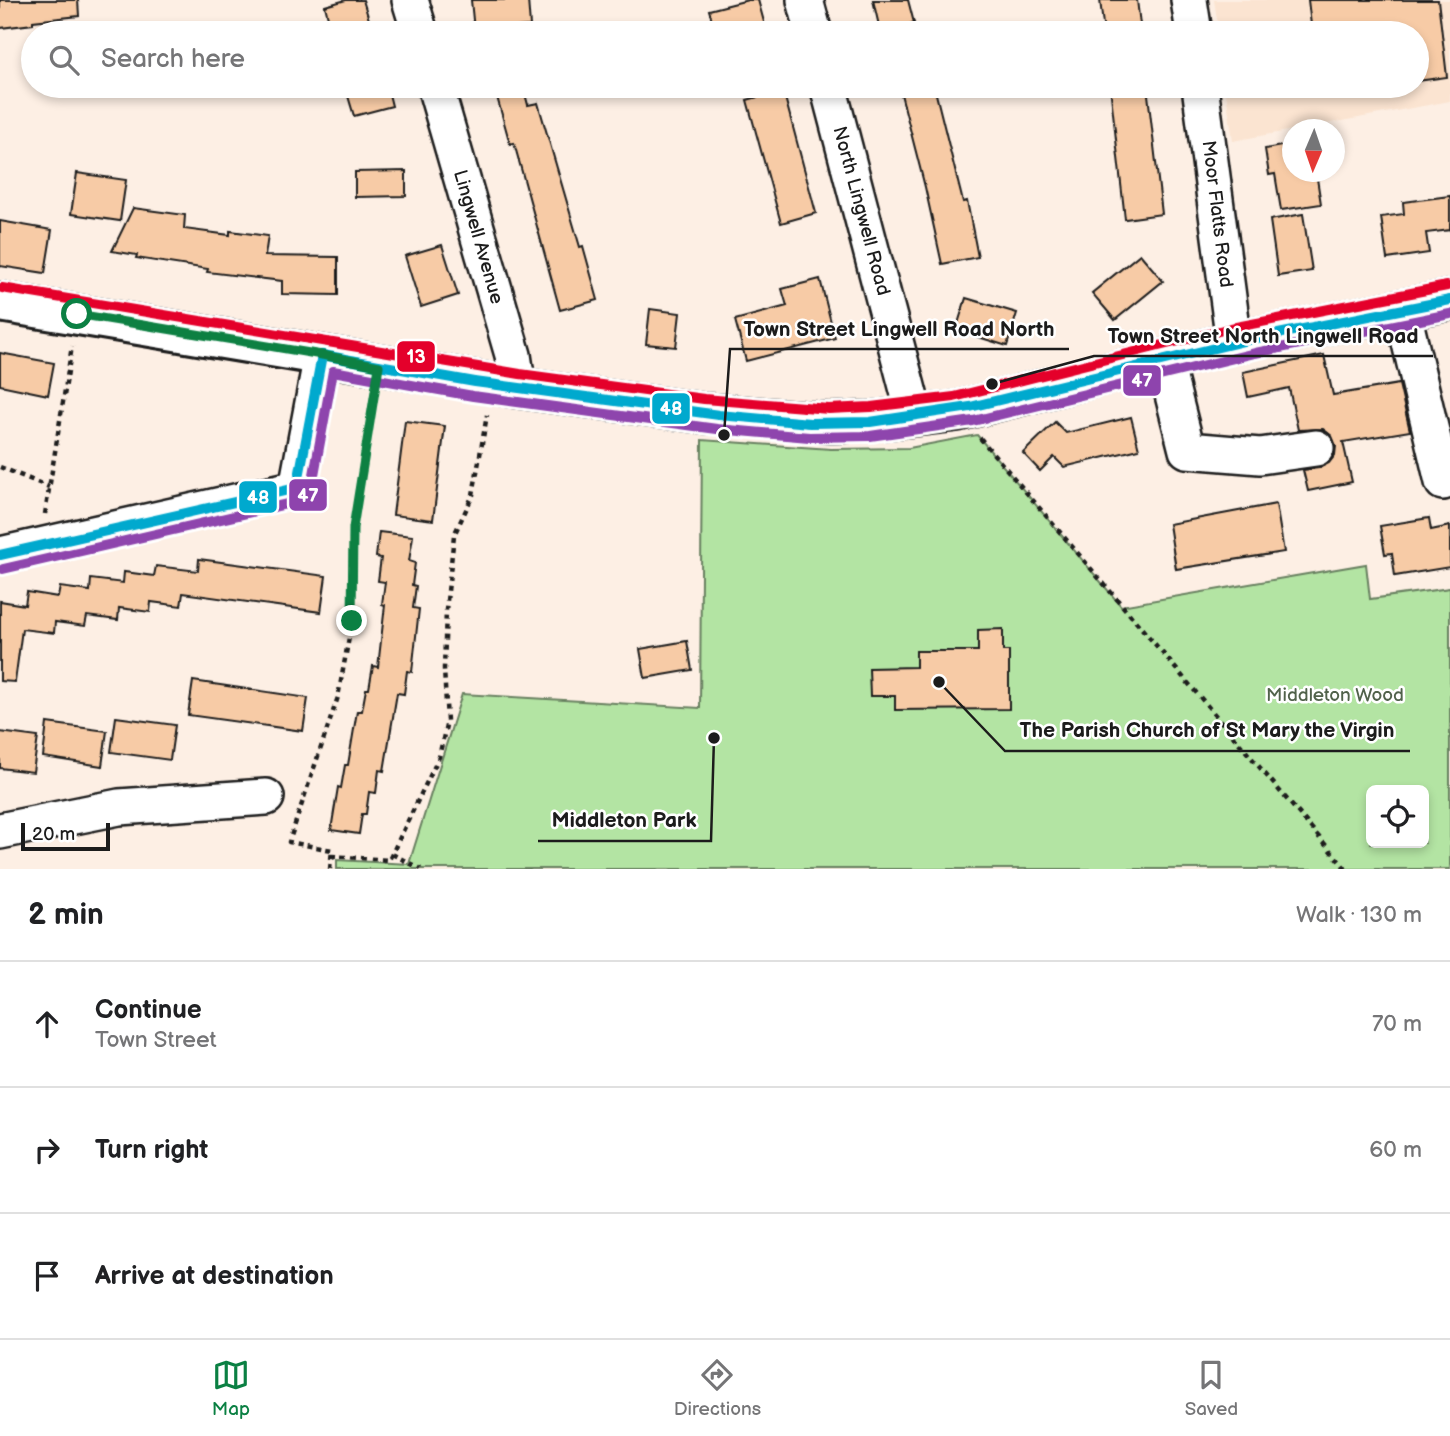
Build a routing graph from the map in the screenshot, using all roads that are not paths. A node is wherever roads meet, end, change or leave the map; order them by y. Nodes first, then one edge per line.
1 (410, 0) edge
2 (805, 0) edge
3 (1189, 0) edge
4 (416, 21) edge
5 (811, 21) edge
6 (1192, 21) edge
7 (438, 98) edge
8 (831, 98) edge
9 (1202, 98) edge
10 (1450, 300) edge
11 (0, 302) edge
12 (1402, 309) junction
13 (1234, 342) junction
14 (322, 355) junction
15 (1164, 359) junction
16 (505, 386) junction
17 (915, 417) junction
18 (1317, 448) dead end
19 (1443, 482) dead end
20 (0, 555) edge
21 (266, 797) dead end
22 (0, 831) edge

1 - 4 street
2 - 5 street
3 - 6 street
7 - 16 street, Lingwell Avenue
8 - 17 street, North Lingwell Road
9 - 13 street, Moor Flatts Road
10 - 12 street
11 - 14 street
12 - 13 street
12 - 19 street
13 - 15 street
14 - 16 street
14 - 20 street
15 - 17 street
15 - 18 street
16 - 17 street
21 - 22 street

